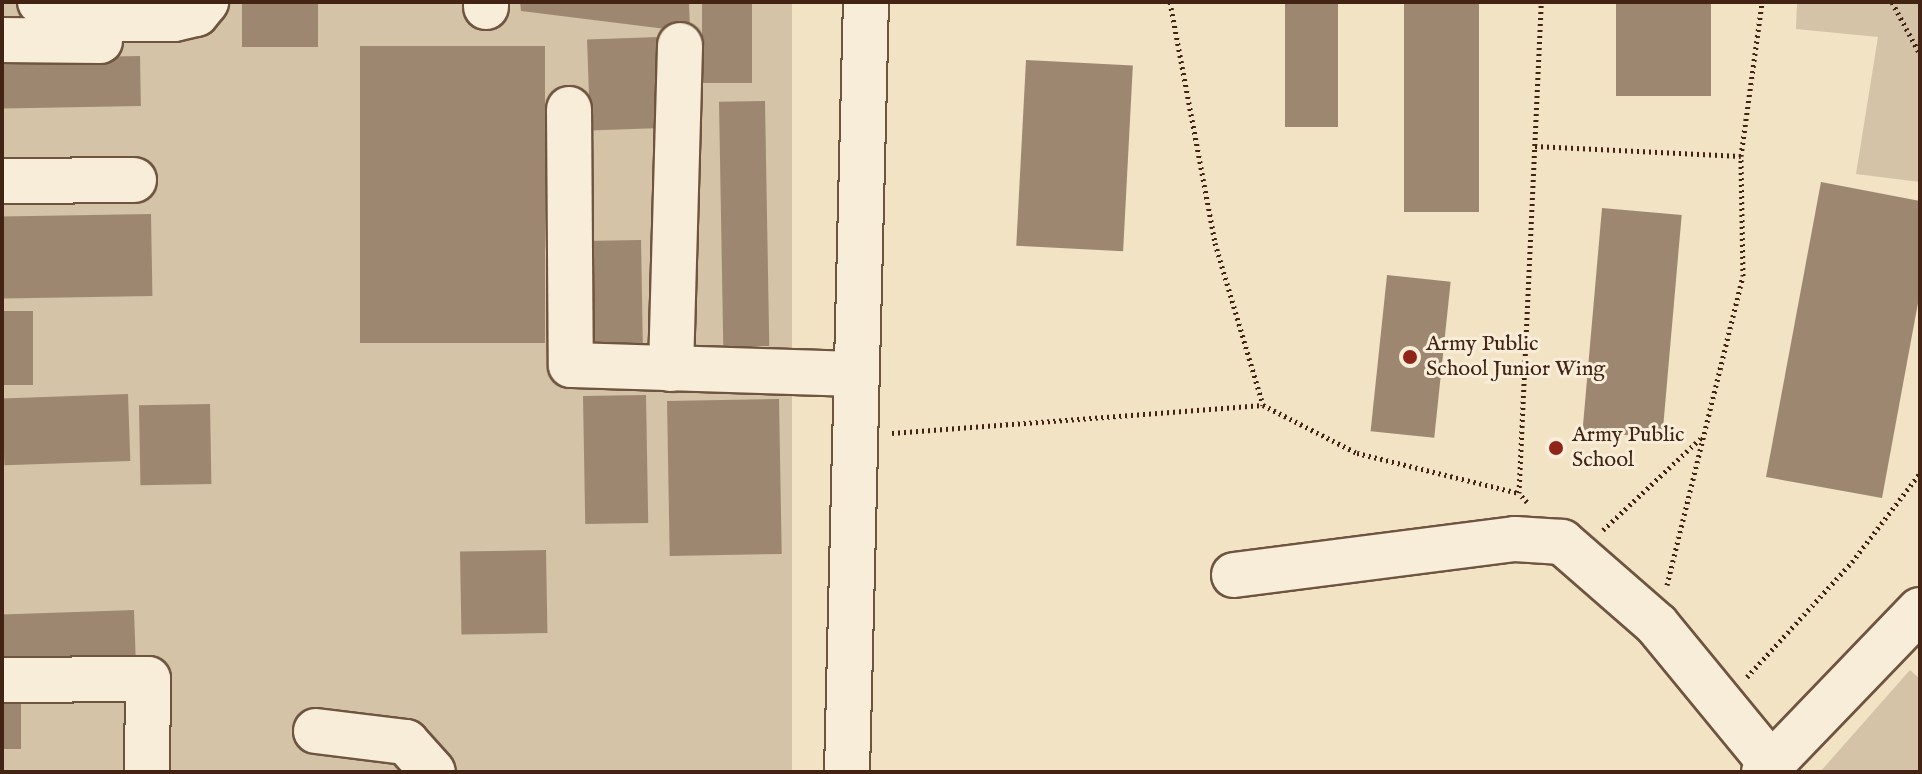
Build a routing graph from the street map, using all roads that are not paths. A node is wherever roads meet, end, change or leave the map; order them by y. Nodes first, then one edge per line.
1 (40, 2) edge
2 (206, 2) edge
3 (866, 2) edge
4 (2, 40) edge
5 (146, 41) dead end
6 (680, 45) dead end
7 (569, 109) dead end
8 (134, 180) dead end
9 (2, 181) edge
10 (671, 369) junction
11 (857, 374) junction
12 (1234, 575) dead end
13 (1920, 610) edge
14 (2, 680) edge
15 (316, 731) dead end
16 (1768, 768) edge
17 (147, 772) edge
18 (433, 772) edge
19 (847, 772) edge

1 - 2 street
3 - 11 street
4 - 5 street
6 - 10 street
7 - 10 street
8 - 9 street
10 - 11 street
11 - 19 street
12 - 16 street
13 - 16 street
14 - 17 street
15 - 18 street

